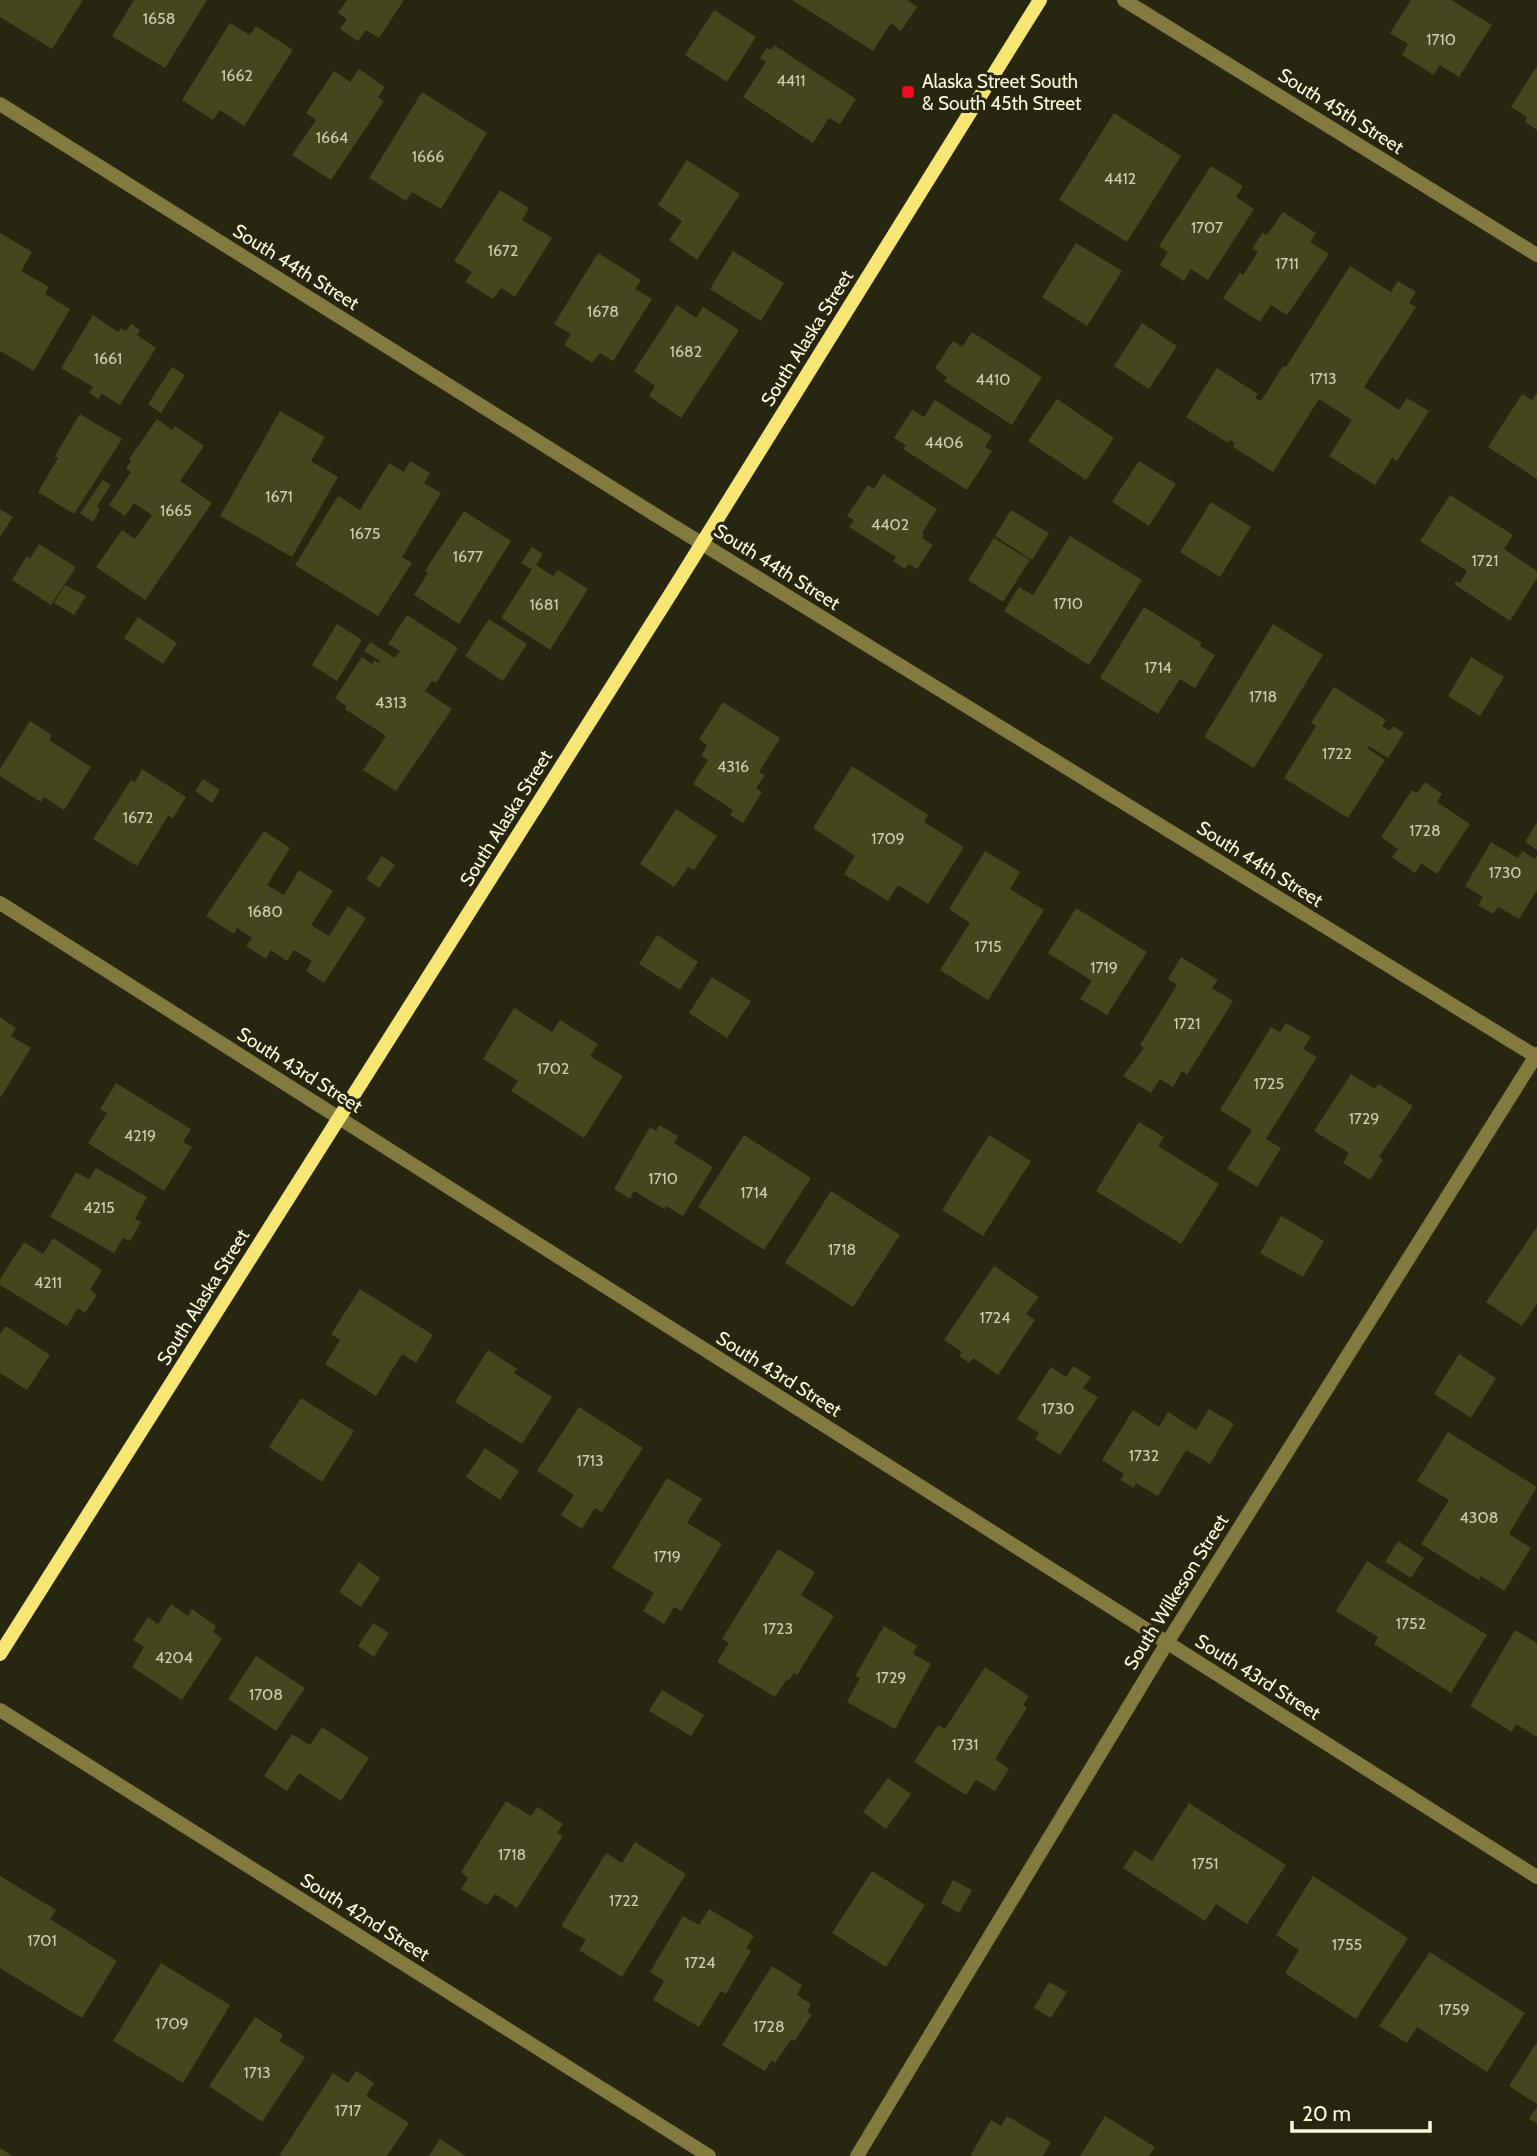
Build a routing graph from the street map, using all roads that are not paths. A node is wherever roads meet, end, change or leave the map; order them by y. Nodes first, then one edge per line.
1 (1040, 0) edge
2 (1124, 0) edge
3 (0, 104) edge
4 (1537, 255) edge
5 (702, 544) junction
6 (0, 903) edge
7 (1537, 1056) edge
8 (339, 1117) junction
9 (1167, 1643) junction
10 (0, 1654) edge
11 (0, 1710) edge
12 (1537, 1877) edge
13 (709, 2156) edge
14 (858, 2156) edge

1 - 5 street, South Alaska Street
2 - 4 street, South 45th Street
3 - 5 street, South 44th Street
5 - 7 street, South 44th Street
5 - 8 street, South Alaska Street
6 - 8 street, South 43rd Street
7 - 9 street, South Wilkeson Street
8 - 9 street, South 43rd Street
8 - 10 street, South Alaska Street
9 - 12 street, South 43rd Street
9 - 14 street, South Wilkeson Street
11 - 13 street, South 42nd Street

